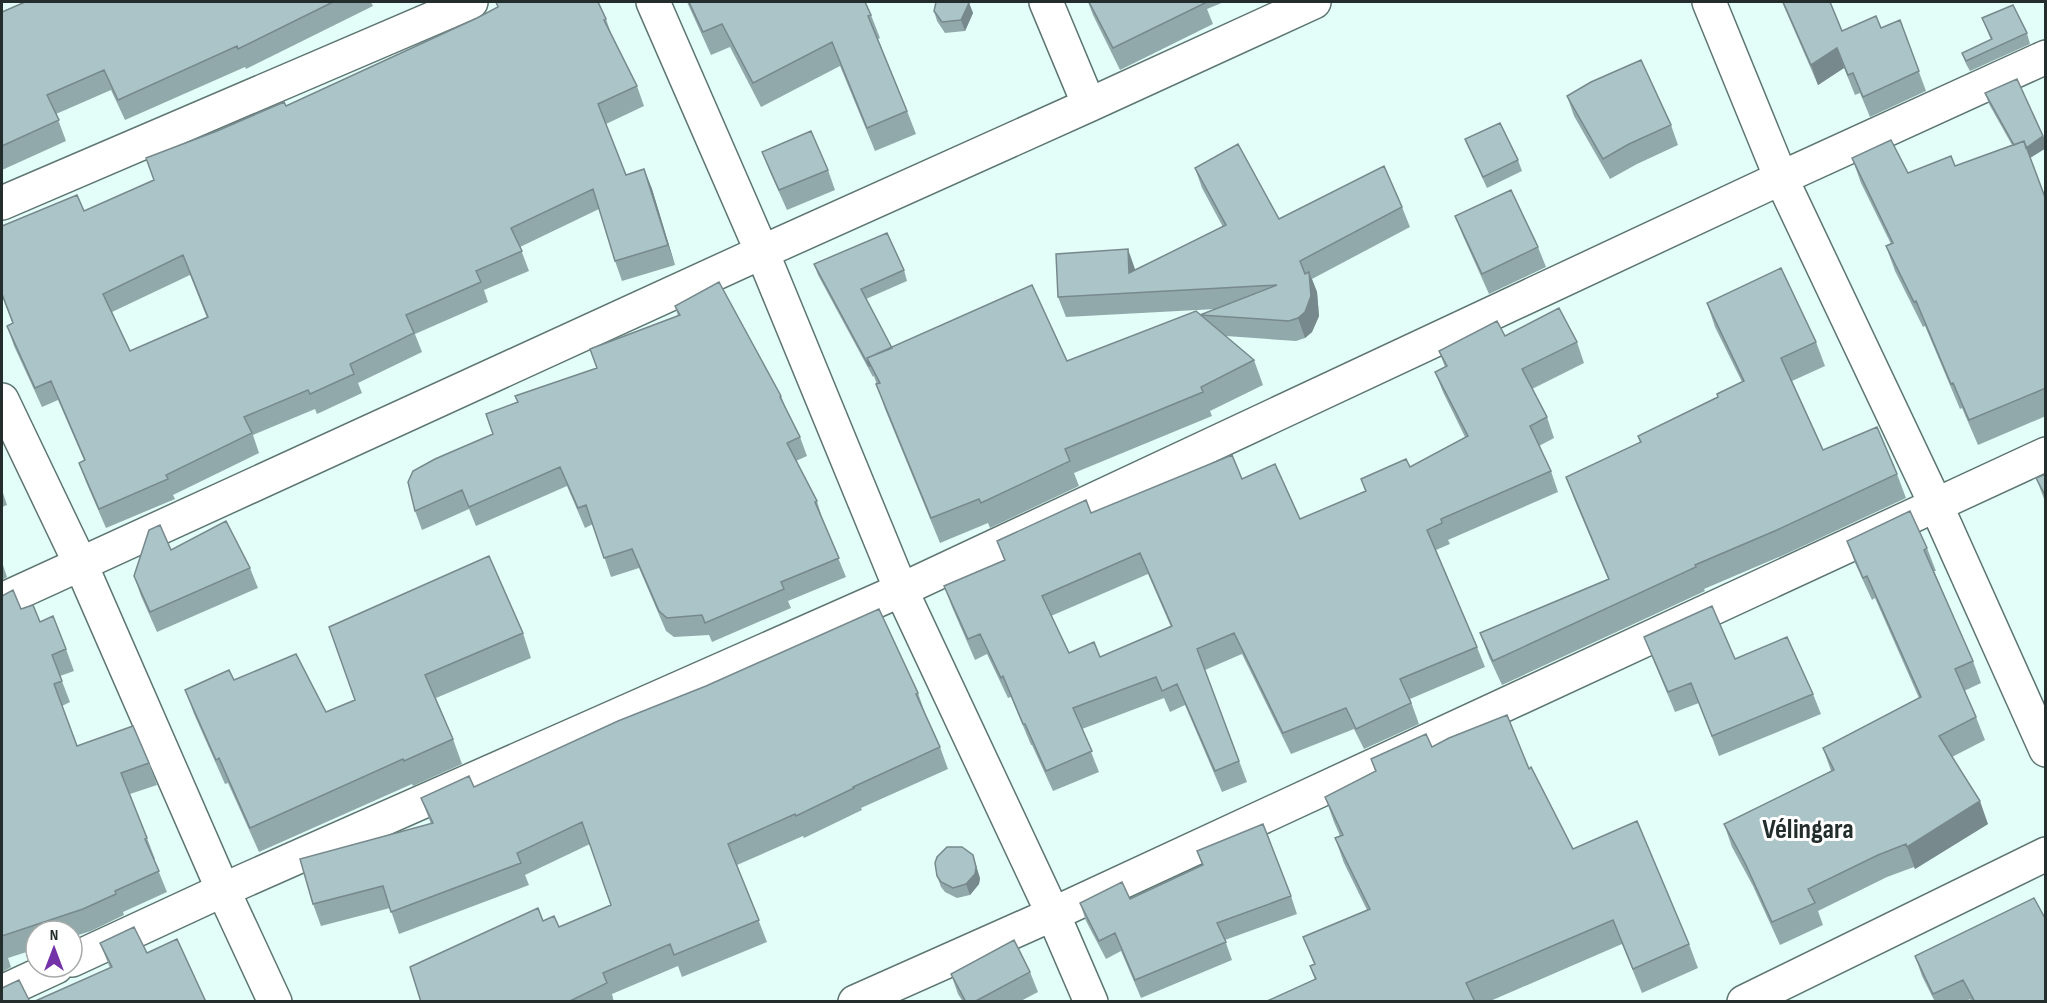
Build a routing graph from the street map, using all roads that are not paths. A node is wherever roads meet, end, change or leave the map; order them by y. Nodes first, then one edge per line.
1 (471, 2) edge
2 (653, 2) edge
3 (1046, 2) edge
4 (1314, 2) edge
5 (1709, 2) edge
6 (2046, 57) edge
7 (1089, 105) junction
8 (1781, 178) junction
9 (2, 203) edge
10 (762, 252) junction
11 (2, 400) edge
12 (2046, 454) edge
13 (1936, 505) junction
14 (81, 565) junction
15 (902, 590) junction
16 (2, 600) edge
17 (2046, 750) edge
18 (2046, 854) edge
19 (223, 890) junction
20 (1053, 914) junction
21 (84, 954) edge
22 (30, 979) edge
23 (2, 992) edge
24 (275, 1002) edge
25 (855, 1002) edge
26 (1091, 1002) edge
27 (1744, 1002) edge

1 - 9 main road
2 - 10 main road
3 - 7 main road
4 - 7 main road
5 - 8 main road
6 - 8 main road
7 - 10 main road
8 - 13 main road
8 - 15 main road
10 - 14 main road
10 - 15 main road
11 - 14 main road
12 - 13 main road
13 - 17 main road
13 - 20 main road
14 - 16 main road
14 - 19 main road
15 - 19 main road
15 - 20 main road
18 - 27 main road
19 - 21 main road
19 - 24 main road
20 - 25 main road
20 - 26 main road
22 - 23 main road

